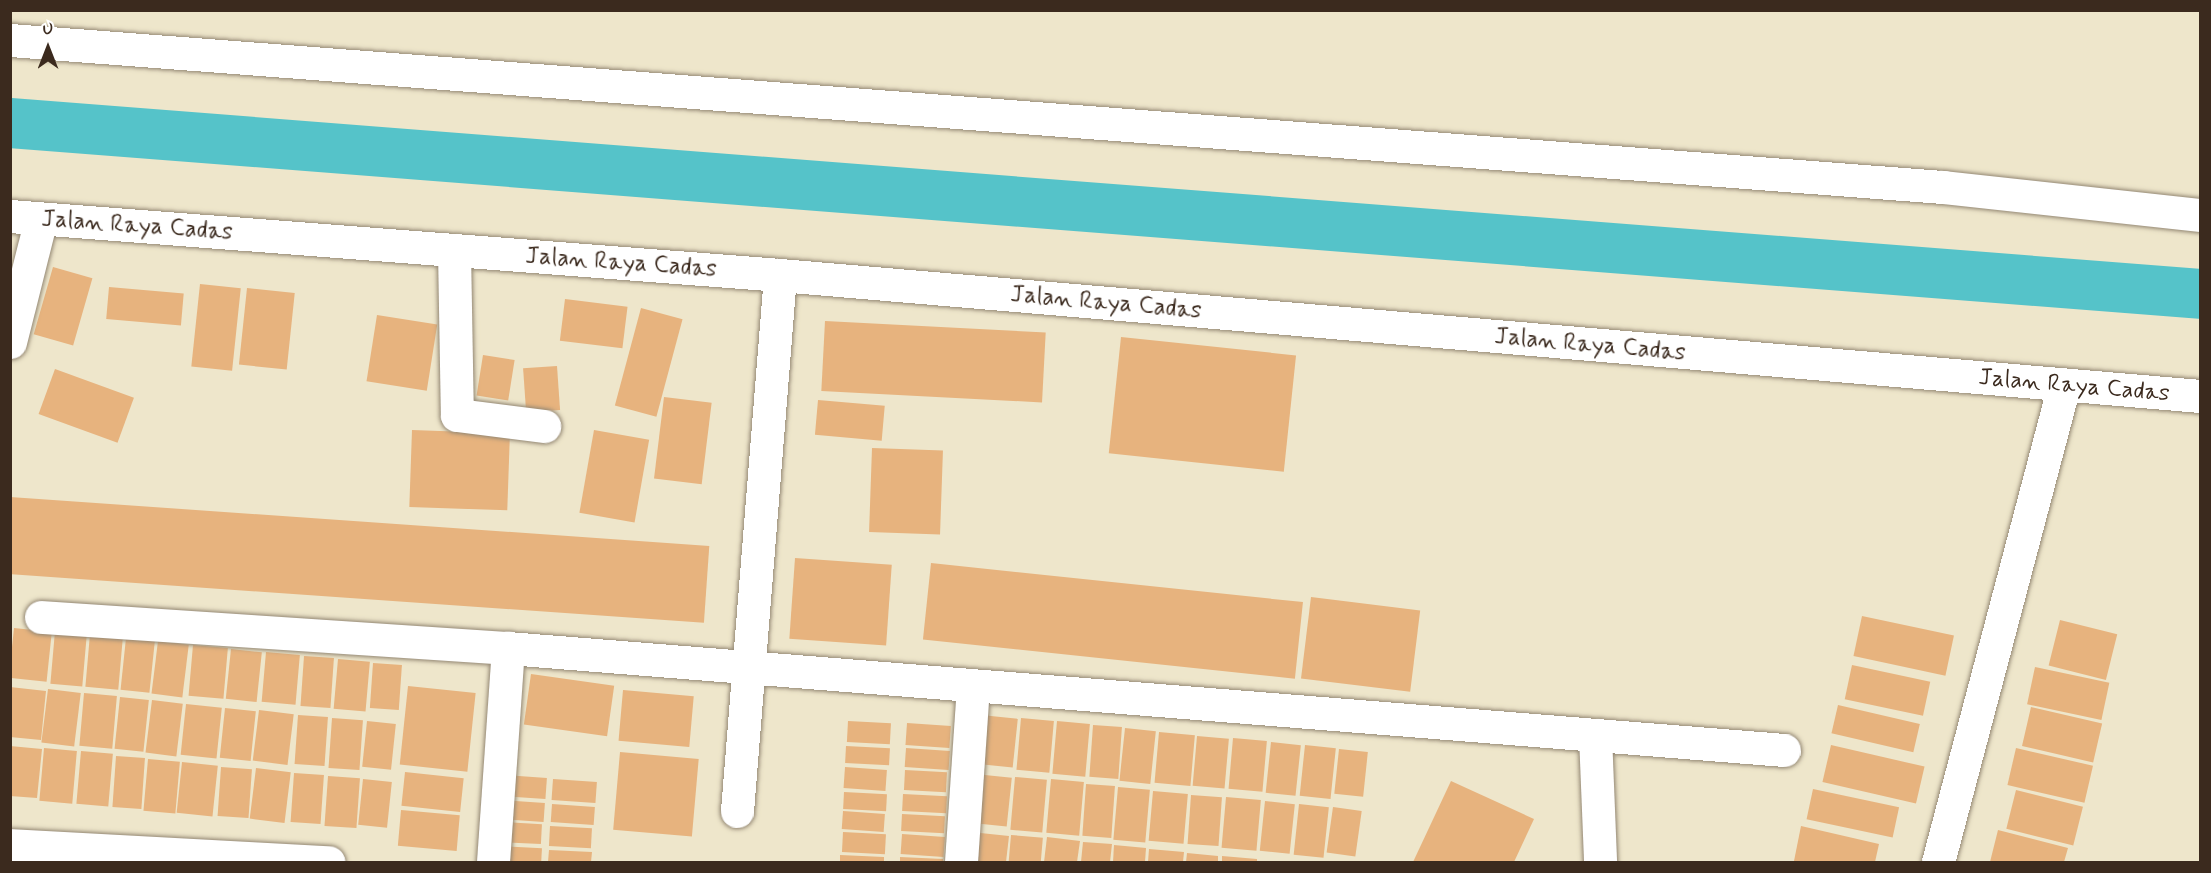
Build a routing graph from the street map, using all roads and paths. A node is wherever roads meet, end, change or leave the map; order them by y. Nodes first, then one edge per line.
1 (10, 40) edge
2 (2200, 215) edge
3 (26, 218) edge
4 (454, 250) junction
5 (780, 275) junction
6 (10, 342) edge
7 (2064, 386) junction
8 (2200, 396) edge
9 (544, 426) dead end
10 (41, 617) dead end
11 (508, 648) junction
12 (746, 669) junction
13 (973, 686) junction
14 (1595, 735) junction
15 (1784, 750) dead end
16 (737, 812) dead end
17 (10, 846) edge
18 (329, 862) edge
19 (493, 862) edge
20 (961, 862) edge
21 (1600, 862) edge
22 (1938, 862) edge

1 - 2 street
3 - 4 street, Jalan Raya Cadas
3 - 6 street
4 - 5 street, Jalan Raya Cadas
4 - 9 street
5 - 7 street, Jalan Raya Cadas
5 - 12 street
7 - 8 street, Jalan Raya Cadas
7 - 22 street
10 - 11 street
11 - 12 street
11 - 19 street
12 - 13 street
12 - 16 street
13 - 14 street
13 - 20 street
14 - 15 street
14 - 21 street
17 - 18 street

